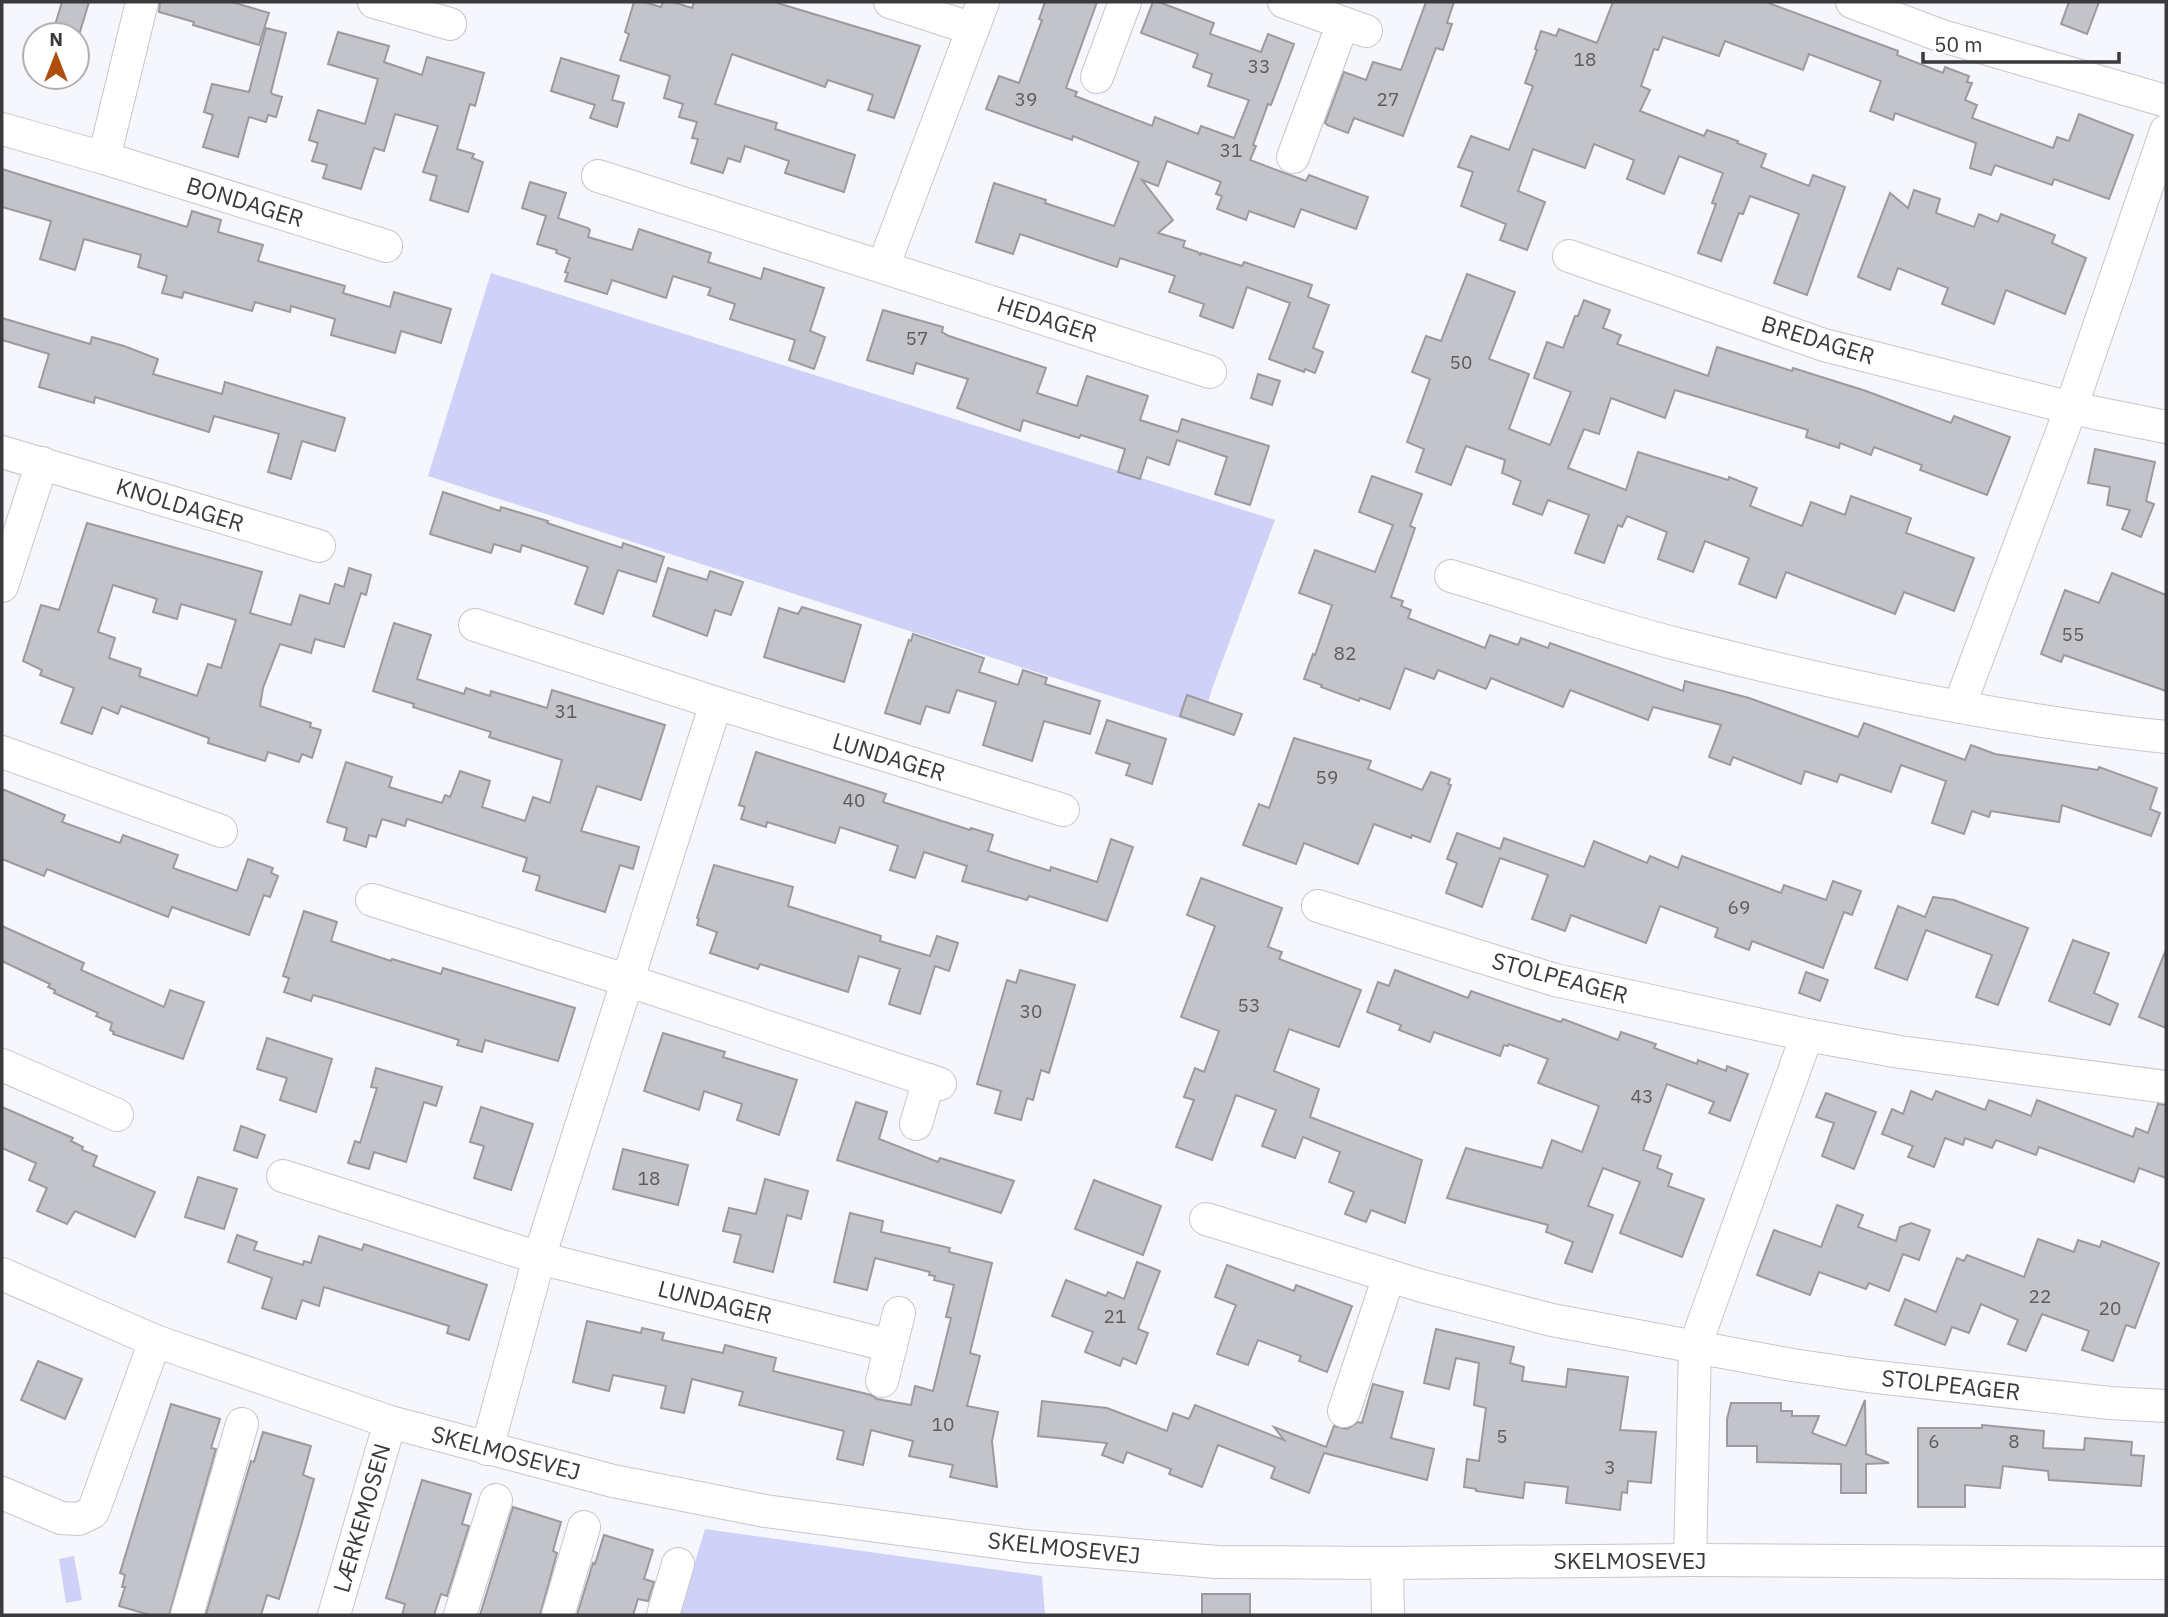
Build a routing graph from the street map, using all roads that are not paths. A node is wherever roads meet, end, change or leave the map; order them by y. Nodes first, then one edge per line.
1 (142, 2) edge
2 (374, 2) edge
3 (890, 2) edge
4 (1125, 2) edge
5 (1284, 2) edge
6 (1852, 2) edge
7 (978, 15) edge
8 (450, 24) dead end
9 (1097, 77) dead end
10 (2166, 101) edge
11 (2, 129) edge
12 (2166, 131) edge
13 (1293, 157) dead end
14 (104, 158) junction
15 (598, 176) dead end
16 (386, 246) dead end
17 (1569, 256) dead end
18 (883, 267) junction
19 (1210, 372) dead end
20 (2071, 408) junction
21 (2166, 427) edge
22 (2, 452) edge
23 (42, 463) junction
24 (319, 546) dead end
25 (1451, 576) dead end
26 (2, 586) edge
27 (475, 625) dead end
28 (716, 704) junction
29 (1959, 707) junction
30 (2166, 737) edge
31 (2, 752) edge
32 (1063, 810) dead end
33 (220, 831) dead end
34 (372, 900) dead end
35 (1318, 906) dead end
36 (626, 981) junction
37 (1807, 1035) junction
38 (2, 1065) edge
39 (2166, 1087) edge
40 (117, 1115) dead end
41 (916, 1125) dead end
42 (283, 1175) dead end
43 (1206, 1219) dead end
44 (539, 1258) junction
45 (2, 1273) edge
46 (1389, 1276) junction
47 (900, 1313) dead end
48 (155, 1341) junction
49 (891, 1346) junction
50 (1695, 1346) junction
51 (882, 1381) dead end
52 (2166, 1406) edge
53 (1345, 1411) dead end
54 (390, 1422) junction
55 (242, 1424) dead end
56 (487, 1449) junction
57 (2, 1493) edge
58 (496, 1500) dead end
59 (584, 1527) dead end
60 (1690, 1560) junction
61 (1387, 1563) junction
62 (2166, 1563) edge
63 (678, 1564) dead end
64 (187, 1615) edge
65 (334, 1615) edge
66 (460, 1615) edge
67 (558, 1615) edge
68 (663, 1615) edge
69 (1388, 1615) edge

1 - 14 street
2 - 8 street
3 - 7 street
4 - 9 street
5 - 13 street
6 - 10 street
7 - 18 street
11 - 14 street, BONDAGER
12 - 20 street
14 - 16 street, BONDAGER
15 - 18 street, HEDAGER
17 - 20 street, BREDAGER
18 - 19 street, HEDAGER
20 - 21 street, BREDAGER
20 - 29 street
22 - 23 street, KNOLDAGER
23 - 24 street, KNOLDAGER
23 - 26 street
25 - 29 street
27 - 28 street, LUNDAGER
28 - 32 street, LUNDAGER
28 - 36 street
29 - 30 street
31 - 33 street
34 - 36 street
35 - 37 street, STOLPEAGER
36 - 41 street
36 - 44 street
37 - 39 street, STOLPEAGER
37 - 50 street
38 - 40 street
42 - 44 street, LUNDAGER
43 - 46 street, STOLPEAGER
44 - 49 street, LUNDAGER
44 - 56 street
45 - 48 street, SKELMOSEVEJ
46 - 50 street, STOLPEAGER
46 - 53 street
47 - 49 street
48 - 54 street, SKELMOSEVEJ
48 - 57 street
49 - 51 street
50 - 52 street, STOLPEAGER
50 - 60 street
54 - 56 street, SKELMOSEVEJ
54 - 65 street, LÆRKEMOSEN
55 - 64 street
56 - 61 street, SKELMOSEVEJ
58 - 66 street
59 - 67 street
60 - 61 street, SKELMOSEVEJ
60 - 62 street, SKELMOSEVEJ
61 - 69 street
63 - 68 street

